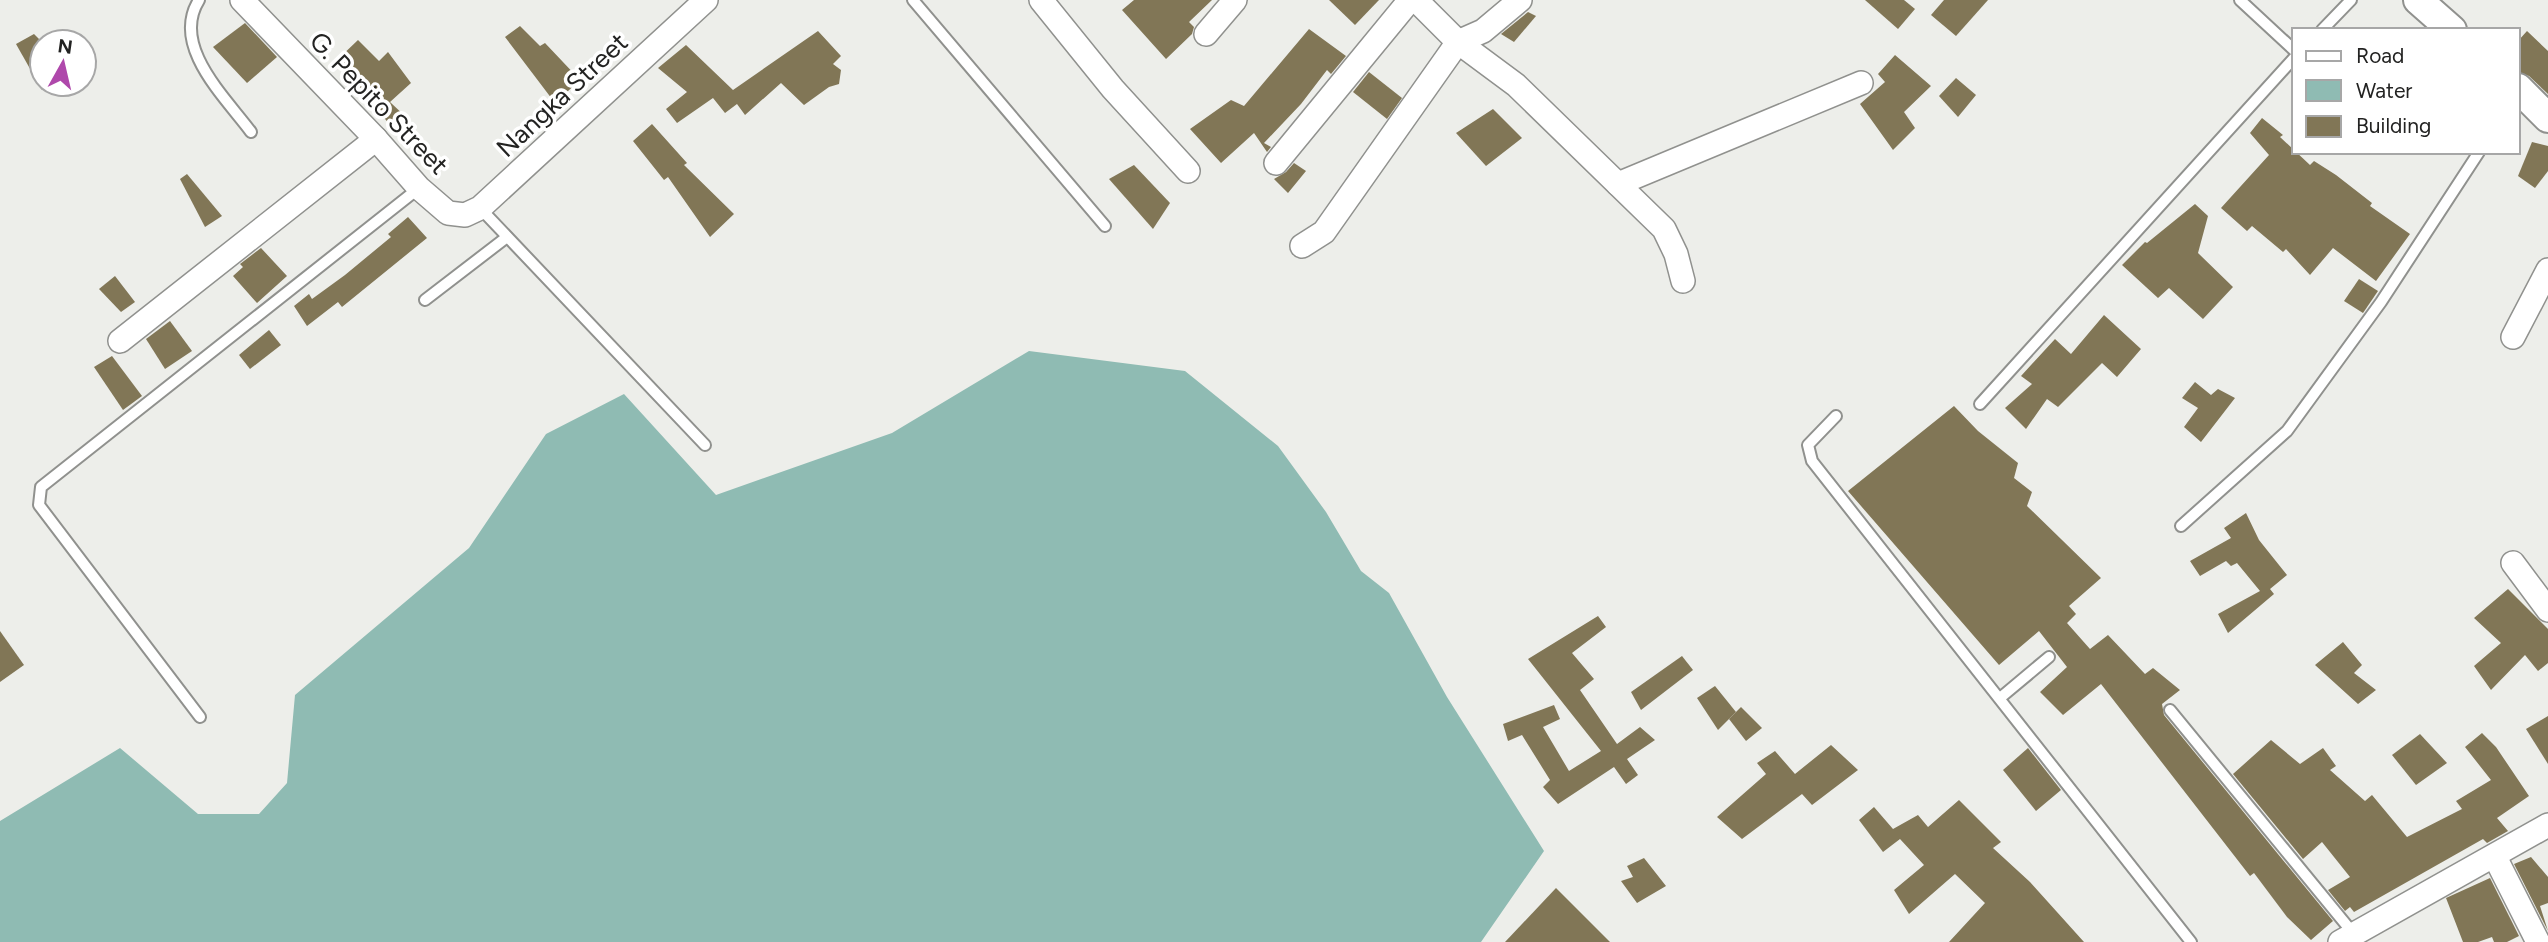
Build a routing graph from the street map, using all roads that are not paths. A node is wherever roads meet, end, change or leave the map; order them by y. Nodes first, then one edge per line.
1 (199, 0) edge
2 (242, 0) edge
3 (706, 0) edge
4 (913, 0) edge
5 (1041, 0) edge
6 (1235, 0) edge
7 (1410, 0) edge
8 (1416, 0) edge
9 (1520, 0) edge
10 (2240, 0) edge
11 (2351, 0) edge
12 (2418, 0) edge
13 (2324, 28) edge
14 (2450, 28) edge
15 (1206, 34) dead end
16 (1458, 42) junction
17 (2292, 48) edge
18 (2292, 60) edge
19 (1861, 83) dead end
20 (2520, 91) edge
21 (2548, 118) edge
22 (251, 132) dead end
23 (376, 139) junction
24 (2478, 154) edge
25 (1276, 163) dead end
26 (1188, 171) dead end
27 (1618, 184) junction
28 (419, 188) junction
29 (480, 208) junction
30 (1105, 226) dead end
31 (507, 237) junction
32 (1302, 246) dead end
33 (2548, 270) edge
34 (1684, 281) dead end
35 (425, 300) dead end
36 (2512, 337) dead end
37 (120, 341) dead end
38 (1980, 404) dead end
39 (1836, 416) dead end
40 (705, 445) dead end
41 (2181, 526) dead end
42 (2513, 563) dead end
43 (2548, 610) edge
44 (2049, 657) dead end
45 (2000, 698) junction
46 (2170, 710) dead end
47 (200, 717) dead end
48 (2546, 832) edge
49 (2496, 856) junction
50 (2346, 938) edge
51 (2191, 942) edge
52 (2538, 942) edge

1 - 22 lane
2 - 23 street, G. Pepito Street
3 - 29 street, Nangka Street
4 - 30 lane
5 - 26 street
6 - 15 street
7 - 25 street
8 - 16 street
9 - 16 street
10 - 17 lane
11 - 13 lane
12 - 14 street
16 - 27 street
16 - 32 street
18 - 38 lane
19 - 27 street
20 - 21 street
23 - 28 street, G. Pepito Street
23 - 37 street
24 - 41 lane
27 - 34 street
28 - 29 street, G. Pepito Street
28 - 47 lane
29 - 31 lane
31 - 35 lane
31 - 40 lane
33 - 36 street
39 - 45 lane
42 - 43 street
44 - 45 lane
45 - 51 lane
46 - 50 lane
48 - 49 street
49 - 50 street
49 - 52 street

